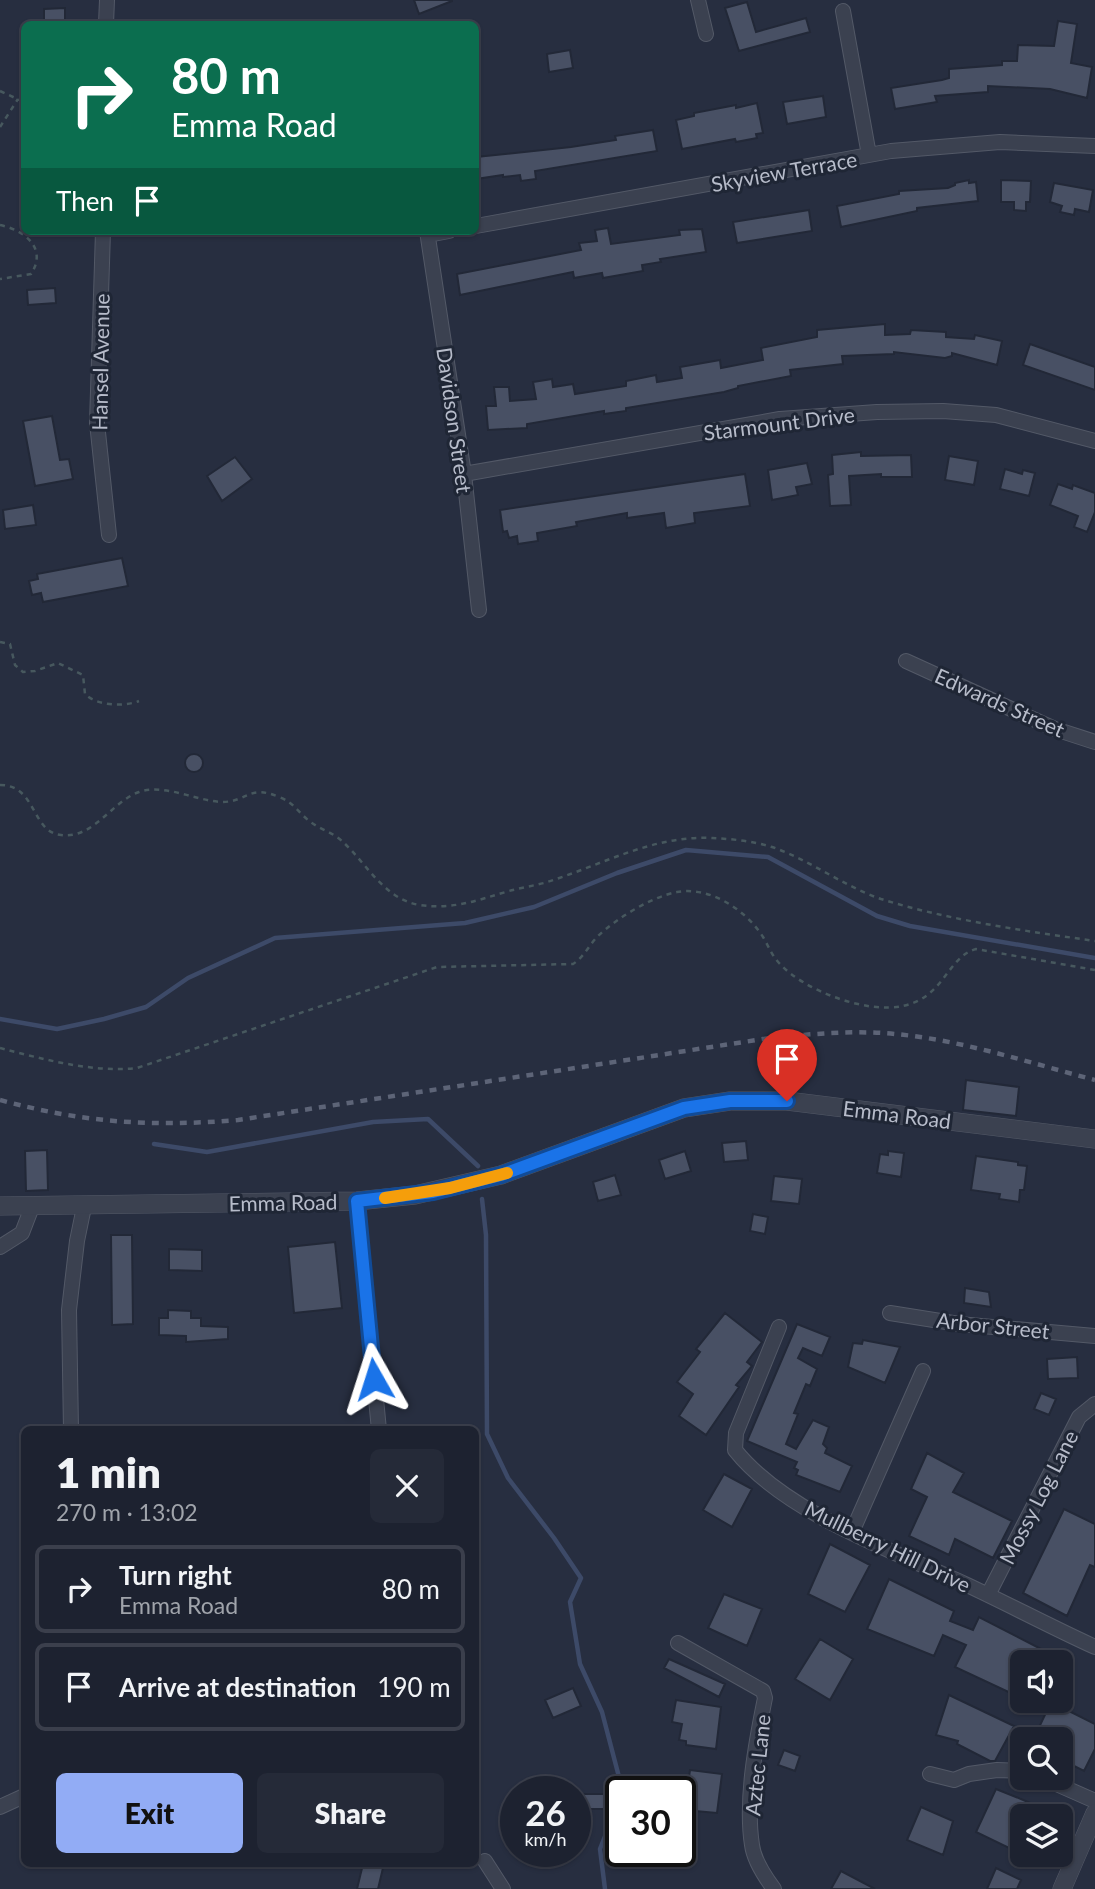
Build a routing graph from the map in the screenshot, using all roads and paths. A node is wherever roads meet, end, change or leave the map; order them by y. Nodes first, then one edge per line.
1 (107, 0) edge
2 (698, 0) edge
3 (843, 11) dead end
4 (106, 21) edge
5 (706, 34) dead end
6 (0, 91) edge
7 (18, 99) junction
8 (21, 100) edge
9 (0, 127) edge
10 (1095, 146) edge
11 (869, 155) junction
12 (0, 218) edge
13 (0, 225) edge
14 (479, 225) edge
15 (21, 233) edge
16 (26, 235) edge
17 (103, 235) edge
18 (428, 235) edge
19 (0, 279) edge
20 (1095, 441) edge
21 (464, 474) junction
22 (109, 535) dead end
23 (479, 610) dead end
24 (0, 642) edge
25 (906, 661) dead end
26 (139, 701) dead end
27 (1095, 742) edge
28 (0, 785) edge
29 (1095, 941) edge
30 (1095, 970) edge
31 (0, 1048) edge
32 (1095, 1139) edge
33 (357, 1201) junction
34 (0, 1206) edge
35 (32, 1207) junction
36 (84, 1207) junction
37 (0, 1247) edge
38 (890, 1313) dead end
39 (779, 1327) dead end
40 (1095, 1336) edge
41 (923, 1371) dead end
42 (1095, 1404) edge
43 (71, 1426) edge
44 (379, 1426) edge
45 (852, 1532) junction
46 (988, 1595) junction
47 (678, 1643) dead end
48 (1095, 1647) edge
49 (1010, 1771) edge
50 (930, 1774) dead end
51 (1070, 1790) edge
52 (21, 1797) edge
53 (1095, 1801) edge
54 (0, 1807) edge
55 (1095, 1813) edge
56 (485, 1861) dead end
57 (503, 1889) edge
58 (774, 1889) edge
59 (1062, 1889) edge

1 - 4 street
2 - 5 street
3 - 11 street
6 - 7 path
7 - 8 path
7 - 9 path
10 - 11 street, Skyview Terrace
11 - 14 street, Skyview Terrace
12 - 13 path
13 - 15 path
16 - 19 path
17 - 22 street, Hansel Avenue
18 - 21 street, Davidson Street
20 - 21 street, Starmount Drive
21 - 23 street, Davidson Street
24 - 26 path
25 - 27 street, Edwards Street
28 - 29 path
30 - 31 path
32 - 33 street, Emma Road
33 - 36 street, Emma Road
33 - 44 street
34 - 35 street, Emma Road
35 - 36 street, Emma Road
35 - 37 street
36 - 43 street
38 - 40 street, Arbor Street
39 - 45 street, Mullberry Hill Drive
41 - 45 street
42 - 46 street, Mossy Log Lane
45 - 46 street, Mullberry Hill Drive
46 - 48 street, Mullberry Hill Drive
47 - 58 street, Aztec Lane
49 - 50 street
51 - 53 street
52 - 54 street
55 - 59 street
56 - 57 street

